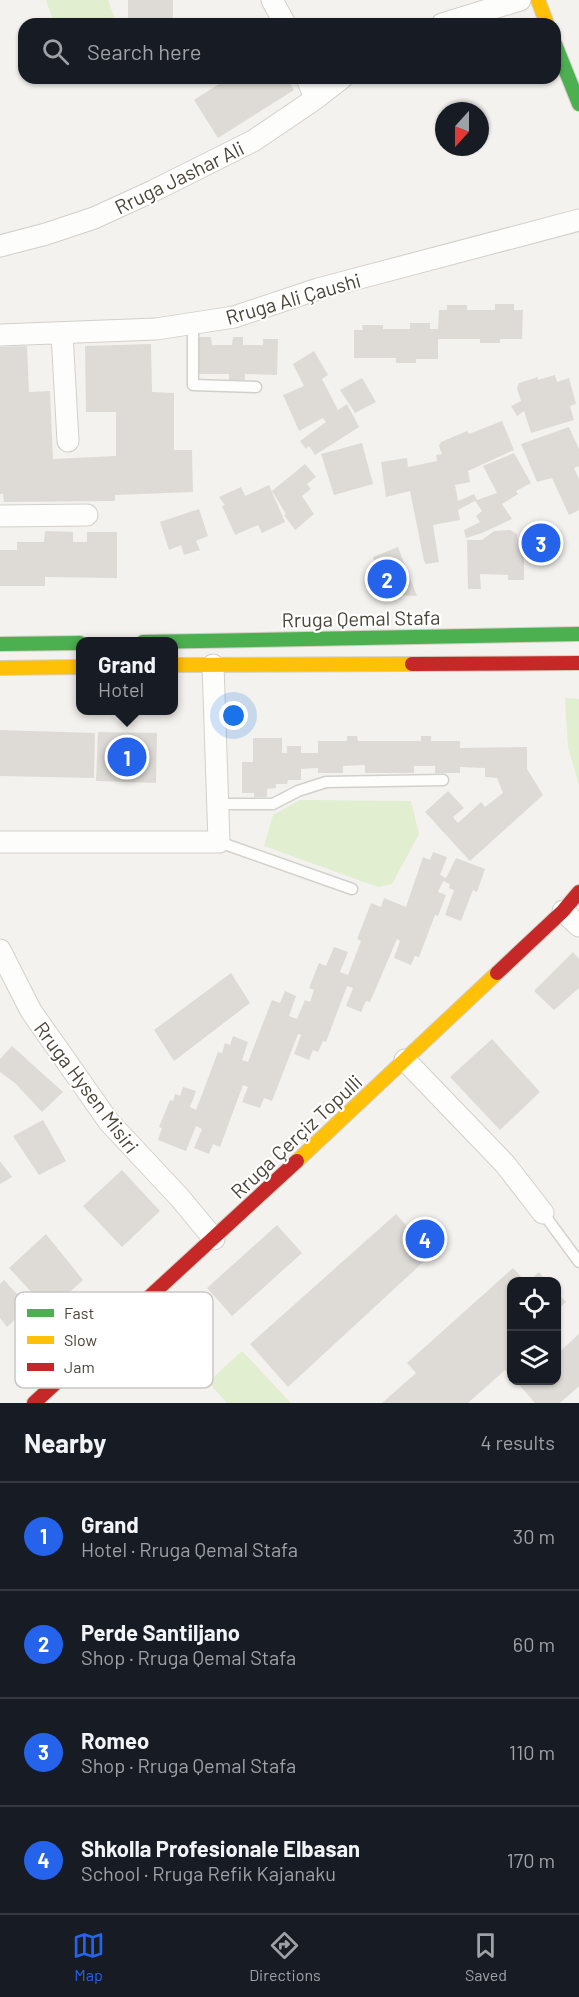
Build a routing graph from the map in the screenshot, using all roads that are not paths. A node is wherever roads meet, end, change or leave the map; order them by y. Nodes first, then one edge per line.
1 (273, 0) edge
2 (520, 0) edge
3 (538, 0) edge
4 (282, 18) edge
5 (462, 18) edge
6 (545, 18) edge
7 (561, 59) edge
8 (309, 84) edge
9 (334, 84) edge
10 (315, 99) junction
11 (579, 104) edge
12 (579, 220) edge
13 (0, 246) edge
14 (193, 325) junction
15 (62, 334) junction
16 (0, 335) edge
17 (256, 387) dead end
18 (68, 441) dead end
19 (87, 515) dead end
20 (0, 516) edge
21 (579, 634) edge
22 (178, 641) edge
23 (76, 643) edge
24 (0, 644) edge
25 (579, 663) edge
26 (178, 665) edge
27 (213, 665) junction
28 (76, 667) edge
29 (0, 668) edge
30 (443, 780) dead end
31 (218, 804) junction
32 (0, 842) edge
33 (219, 842) junction
34 (352, 889) dead end
35 (579, 892) edge
36 (563, 911) junction
37 (579, 926) edge
38 (0, 950) edge
39 (405, 1060) junction
40 (543, 1214) joint
41 (214, 1239) junction
42 (579, 1262) edge
43 (156, 1292) edge
44 (50, 1388) edge
45 (34, 1403) edge

1 - 4 street
2 - 5 street
3 - 6 main road
7 - 11 main road
8 - 10 street
9 - 10 street, Rruga Jashar Ali
10 - 13 street, Rruga Jashar Ali
12 - 14 street, Rruga Ali Çaushi
14 - 15 street, Rruga Ali Çaushi
14 - 17 lane
15 - 16 street, Rruga Ali Çaushi
15 - 18 street
19 - 20 street
21 - 22 main road, Rruga Qemal Stafa
23 - 24 main road
25 - 27 main road
26 - 27 main road
27 - 31 street
28 - 29 main road
30 - 31 lane
31 - 33 street
32 - 33 street
33 - 34 lane
35 - 36 main road, Rruga Çerçiz Topulli
36 - 37 street
36 - 39 main road, Rruga Çerçiz Topulli
38 - 41 street, Rruga Hysen Misiri
39 - 40 street
39 - 41 main road, Rruga Çerçiz Topulli
40 - 42 lane
41 - 43 main road, Rruga Çerçiz Topulli
44 - 45 main road, Rruga Çerçiz Topulli

